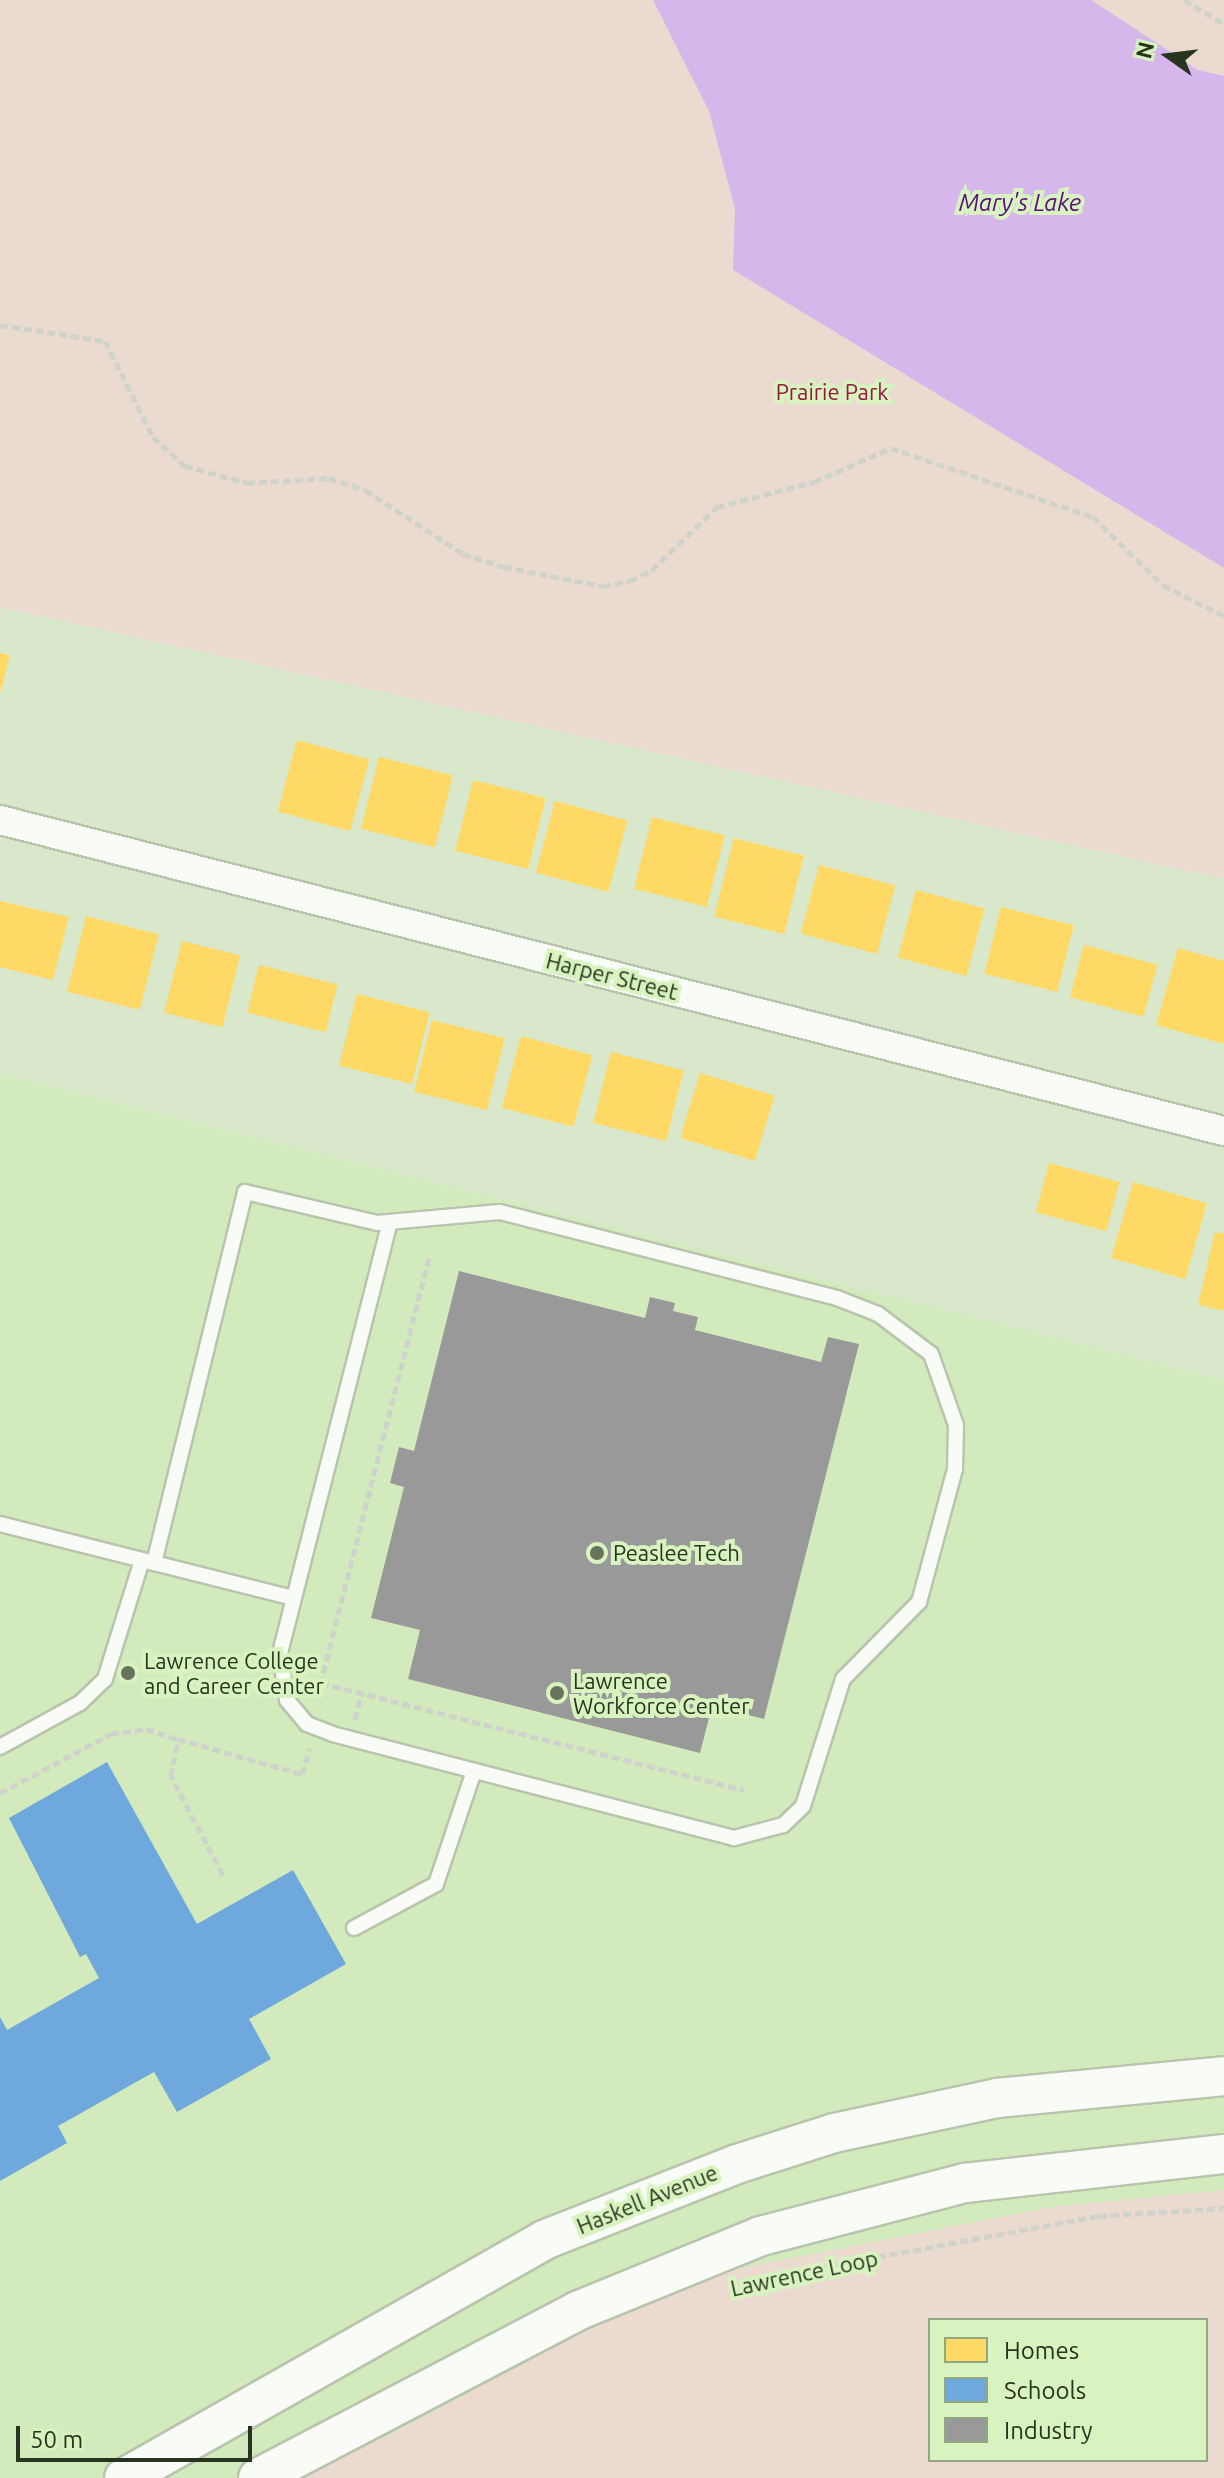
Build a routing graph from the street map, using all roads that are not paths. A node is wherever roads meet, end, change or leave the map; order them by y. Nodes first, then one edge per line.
1 (0, 820) edge
2 (1224, 1131) edge
3 (390, 1223) junction
4 (0, 1524) edge
5 (148, 1561) junction
6 (293, 1598) junction
7 (0, 1747) edge
8 (474, 1771) junction
9 (354, 1928) dead end
10 (1224, 2076) edge
11 (1224, 2154) edge
12 (124, 2478) edge
13 (258, 2478) edge

1 - 2 street, Harper Street
3 - 5 lane
3 - 6 lane
3 - 8 lane
4 - 5 lane
5 - 6 lane
5 - 7 lane
6 - 8 lane
8 - 9 lane
10 - 12 main road, Haskell Avenue
11 - 13 main road

